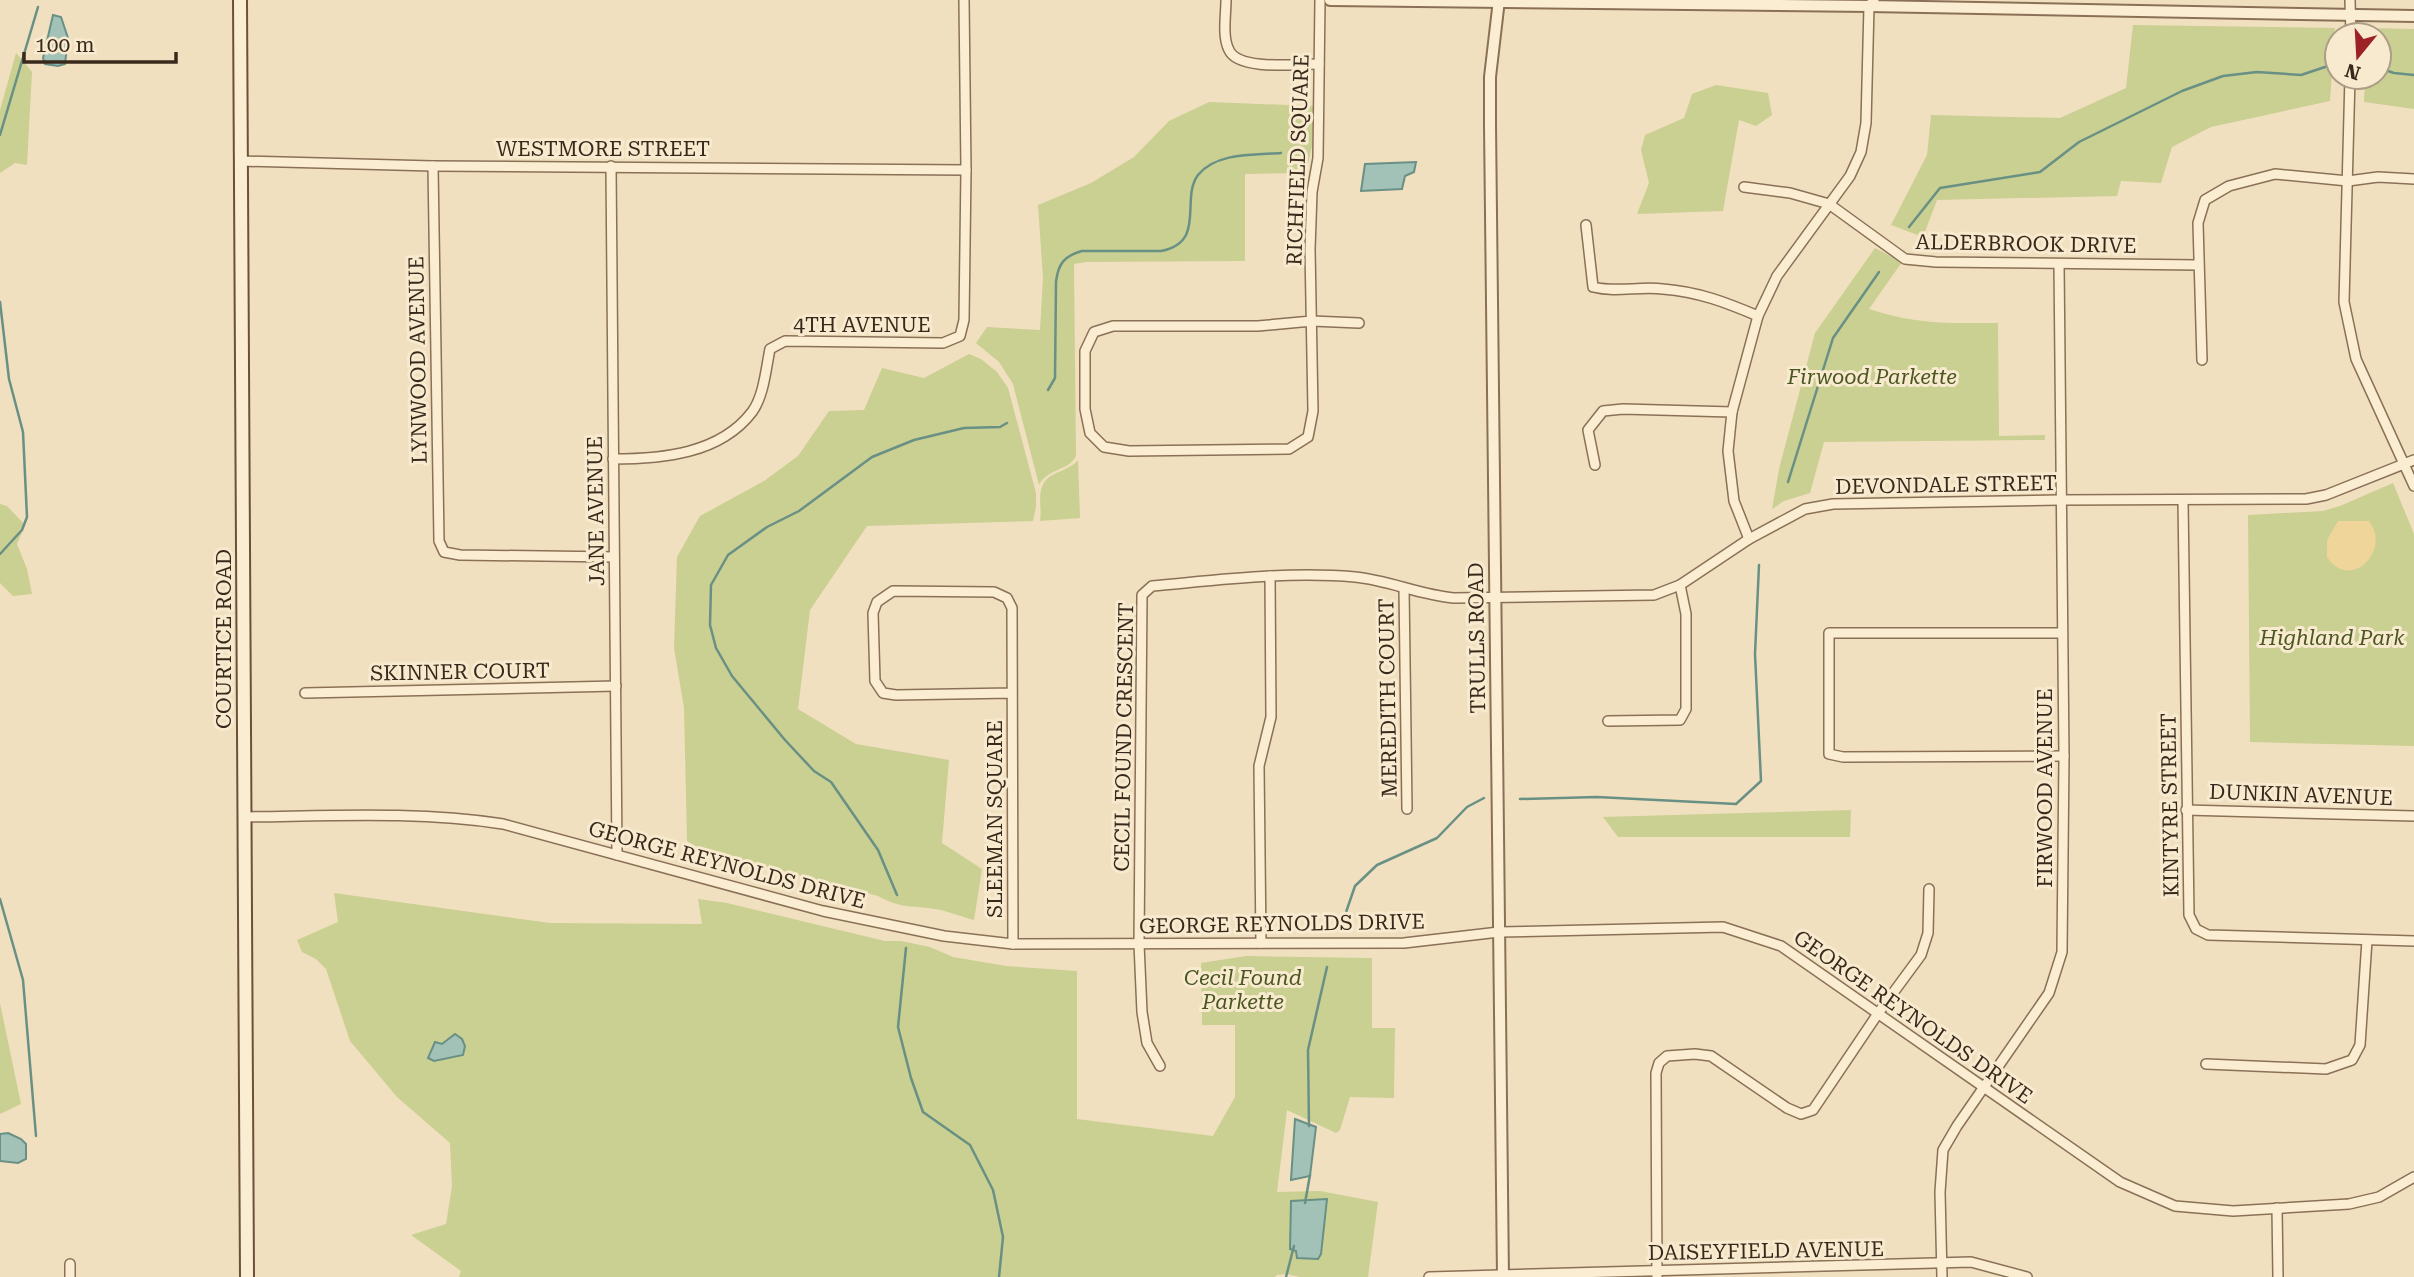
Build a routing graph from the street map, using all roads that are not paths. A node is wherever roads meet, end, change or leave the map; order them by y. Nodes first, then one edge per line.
1 (240, 0) edge
2 (964, 0) edge
3 (1226, 0) edge
4 (1320, 0) edge
5 (1330, 0) edge
6 (2350, 0) edge
7 (1402, 1) edge
8 (1499, 1) edge
9 (1872, 3) edge
10 (2351, 15) junction
11 (2414, 16) edge
12 (2351, 21) edge
13 (1319, 64) junction
14 (2350, 91) edge
15 (240, 161) junction
16 (433, 166) junction
17 (611, 166) junction
18 (966, 170) junction
19 (2414, 179) edge
20 (2348, 181) junction
21 (1744, 187) dead end
22 (1829, 204) junction
23 (1586, 225) dead end
24 (2059, 264) junction
25 (2198, 265) junction
26 (1758, 316) junction
27 (1312, 321) junction
28 (1359, 323) dead end
29 (2202, 360) dead end
30 (1732, 412) junction
31 (613, 459) junction
32 (2409, 461) edge
33 (1595, 465) dead end
34 (2414, 486) edge
35 (2060, 500) junction
36 (2183, 500) junction
37 (1749, 539) junction
38 (614, 557) junction
39 (1270, 576) junction
40 (1680, 585) junction
41 (1404, 588) junction
42 (1496, 597) junction
43 (2062, 634) junction
44 (616, 686) junction
45 (305, 693) dead end
46 (1011, 693) junction
47 (1608, 721) dead end
48 (2064, 757) junction
49 (1407, 809) dead end
50 (2186, 810) junction
51 (2414, 816) edge
52 (244, 817) junction
53 (617, 855) junction
54 (1929, 889) dead end
55 (1499, 932) junction
56 (2367, 940) junction
57 (2414, 941) edge
58 (1261, 943) junction
59 (1013, 944) junction
60 (1139, 944) junction
61 (1879, 1012) junction
62 (2206, 1064) dead end
63 (1160, 1066) dead end
64 (1984, 1089) junction
65 (2414, 1177) edge
66 (2277, 1208) junction
67 (70, 1264) dead end
68 (1942, 1264) junction
69 (1656, 1274) edge
70 (1503, 1276) edge
71 (70, 1277) edge
72 (247, 1277) edge
73 (1429, 1277) edge
74 (1942, 1277) edge
75 (2027, 1277) edge
76 (2278, 1277) edge

1 - 15 main road, COURTICE ROAD
2 - 18 street, 4TH AVENUE
3 - 13 street
4 - 13 street, RICHFIELD SQUARE
5 - 7 street
6 - 10 street
7 - 8 street
8 - 9 street
8 - 42 street, TRULLS ROAD
9 - 10 street
9 - 22 street
10 - 11 street
10 - 12 street
13 - 27 street, RICHFIELD SQUARE
14 - 20 street
15 - 16 street, WESTMORE STREET
15 - 52 main road, COURTICE ROAD
16 - 17 street, WESTMORE STREET
16 - 38 street, LYNWOOD AVENUE
17 - 18 street, WESTMORE STREET
17 - 31 street, JANE AVENUE
18 - 31 street, 4TH AVENUE
19 - 20 street
20 - 25 street
20 - 32 street
21 - 22 street, ALDERBROOK DRIVE
22 - 24 street, ALDERBROOK DRIVE
22 - 26 street
23 - 26 street
24 - 25 street, ALDERBROOK DRIVE
24 - 35 street, FIRWOOD AVENUE
25 - 29 street
26 - 30 street
27 - 27 street, RICHFIELD SQUARE
27 - 28 street
30 - 33 street
30 - 37 street
31 - 38 street, JANE AVENUE
32 - 34 street
32 - 36 street, DEVONDALE STREET
35 - 36 street, DEVONDALE STREET
35 - 37 street, DEVONDALE STREET
35 - 43 street, FIRWOOD AVENUE
36 - 50 street, KINTYRE STREET
37 - 40 street, DEVONDALE STREET
38 - 44 street, JANE AVENUE
39 - 41 street, CECIL FOUND CRESCENT
39 - 58 street
39 - 60 street, CECIL FOUND CRESCENT
40 - 42 street, DEVONDALE STREET
40 - 47 street
41 - 42 street, CECIL FOUND CRESCENT
41 - 49 street, MEREDITH COURT
42 - 55 street, TRULLS ROAD
43 - 48 street, FIRWOOD AVENUE
43 - 48 street
44 - 45 street, SKINNER COURT
44 - 53 street, JANE AVENUE
46 - 46 street, SLEEMAN SQUARE
46 - 59 street, SLEEMAN SQUARE
48 - 64 street, FIRWOOD AVENUE
50 - 51 street, DUNKIN AVENUE
50 - 56 street, KINTYRE STREET
52 - 53 street, GEORGE REYNOLDS DRIVE
52 - 72 main road, COURTICE ROAD
53 - 59 street, GEORGE REYNOLDS DRIVE
54 - 61 street
55 - 58 street, GEORGE REYNOLDS DRIVE
55 - 61 street, GEORGE REYNOLDS DRIVE
55 - 70 street, TRULLS ROAD
56 - 57 street, KINTYRE STREET
56 - 62 street
58 - 60 street, GEORGE REYNOLDS DRIVE
59 - 60 street, GEORGE REYNOLDS DRIVE
60 - 63 street, CECIL FOUND CRESCENT
61 - 64 street, GEORGE REYNOLDS DRIVE
61 - 69 street
64 - 66 street, GEORGE REYNOLDS DRIVE
64 - 68 street, FIRWOOD AVENUE
65 - 66 street, GEORGE REYNOLDS DRIVE
66 - 76 street
67 - 71 street
68 - 69 street, DAISEYFIELD AVENUE
68 - 74 street, FIRWOOD AVENUE
68 - 75 street, DAISEYFIELD AVENUE
69 - 70 street, DAISEYFIELD AVENUE
70 - 73 street, DAISEYFIELD AVENUE

